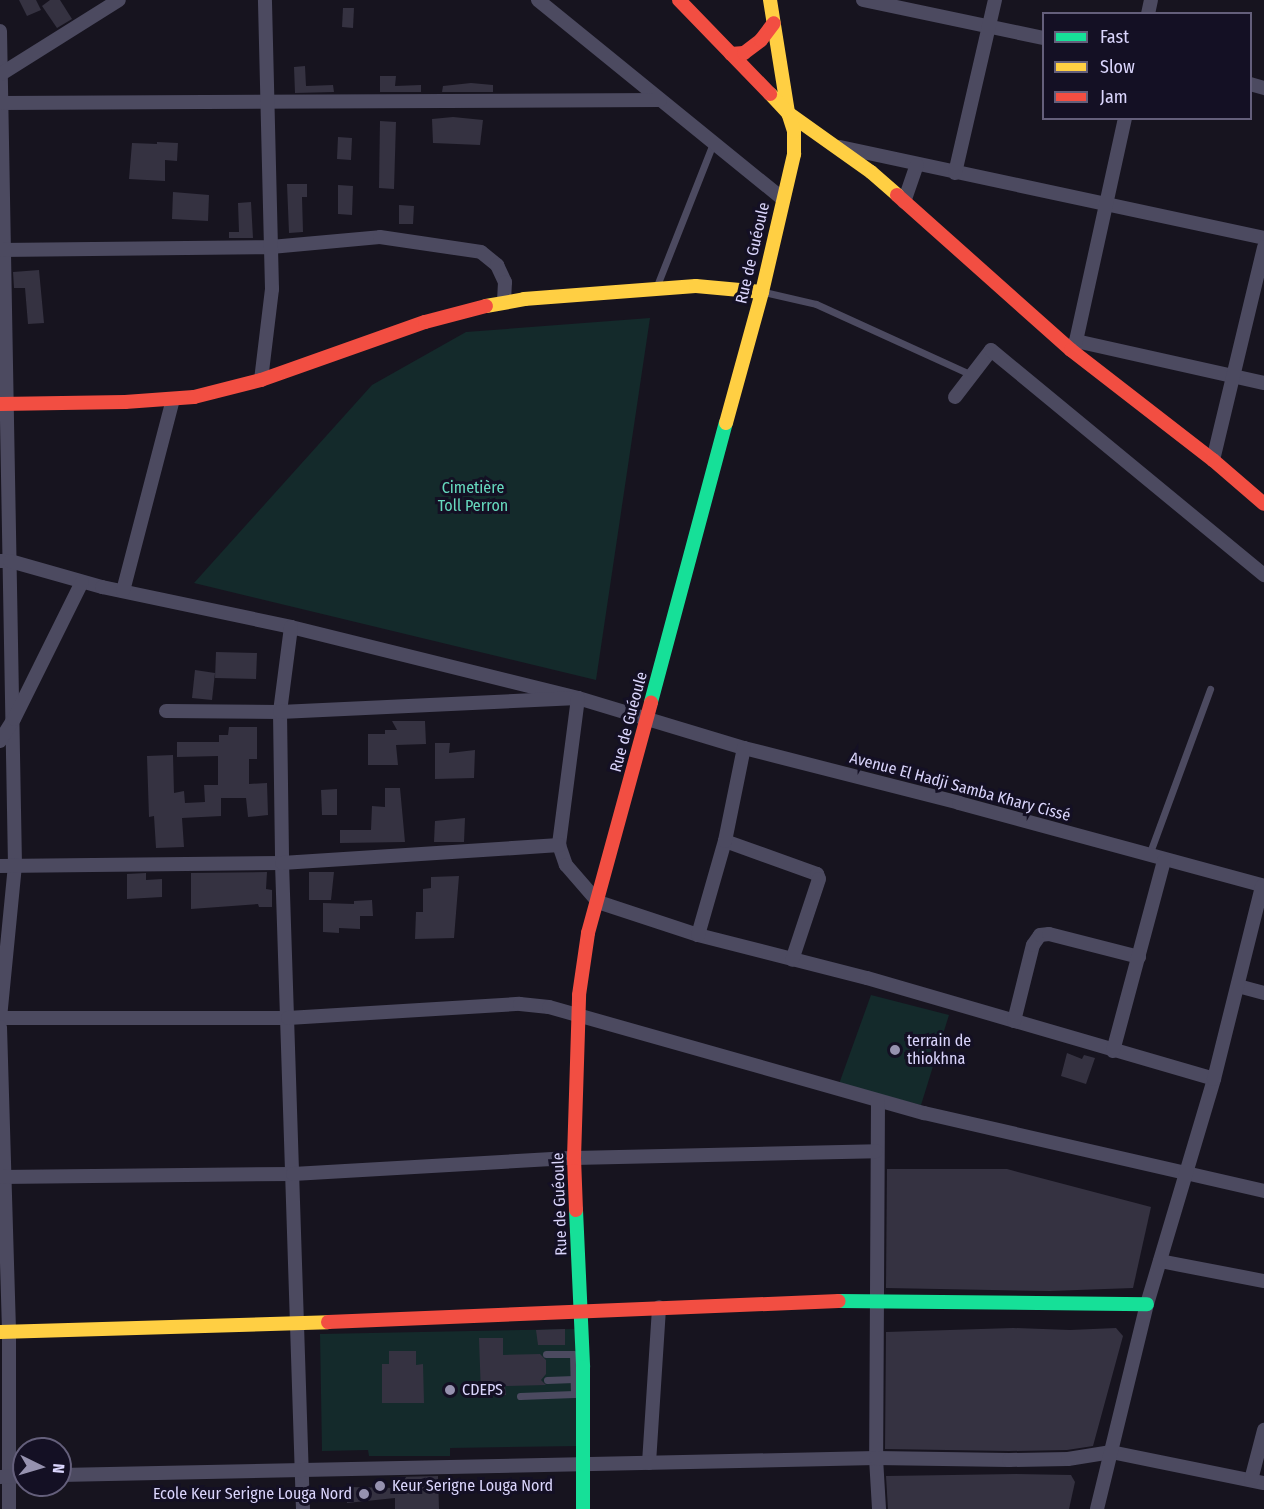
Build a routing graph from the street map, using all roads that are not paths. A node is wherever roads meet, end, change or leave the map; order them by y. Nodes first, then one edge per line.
1 (119, 0) edge
2 (265, 0) edge
3 (538, 0) edge
4 (678, 0) edge
5 (770, 0) edge
6 (863, 0) edge
7 (995, 0) edge
8 (774, 23) junction
9 (989, 28) junction
10 (0, 31) edge
11 (1042, 38) edge
12 (731, 54) junction
13 (1, 74) edge
14 (660, 100) junction
15 (266, 103) junction
16 (1, 104) edge
17 (788, 113) junction
18 (1125, 120) edge
19 (714, 143) junction
20 (836, 146) junction
21 (917, 165) junction
22 (955, 173) junction
23 (783, 199) junction
24 (904, 202) junction
25 (1106, 203) junction
26 (1264, 238) edge
27 (271, 247) junction
28 (1264, 247) edge
29 (2, 250) edge
30 (655, 288) junction
31 (762, 292) junction
32 (504, 302) junction
33 (1073, 345) junction
34 (972, 375) junction
35 (1235, 375) junction
36 (261, 380) junction
37 (1264, 383) edge
38 (955, 397) dead end
39 (173, 399) junction
40 (3, 404) edge
41 (1213, 460) junction
42 (1264, 504) edge
43 (5, 561) edge
44 (1264, 575) edge
45 (82, 582) junction
46 (123, 591) junction
47 (291, 627) junction
48 (1210, 689) dead end
49 (578, 698) junction
50 (166, 711) dead end
51 (280, 712) junction
52 (0, 719) edge
53 (15, 719) junction
54 (647, 720) junction
55 (0, 741) edge
56 (744, 748) junction
57 (724, 841) junction
58 (559, 844) junction
59 (1149, 855) junction
60 (1164, 861) junction
61 (282, 863) junction
62 (15, 865) junction
63 (0, 866) edge
64 (1263, 886) edge
65 (598, 902) junction
66 (698, 935) junction
67 (1139, 957) junction
68 (792, 960) junction
69 (1238, 986) junction
70 (1264, 993) edge
71 (579, 1015) junction
72 (0, 1017) edge
73 (288, 1018) junction
74 (1014, 1021) junction
75 (0, 1026) edge
76 (1113, 1051) junction
77 (1214, 1080) junction
78 (878, 1101) junction
79 (876, 1151) junction
80 (574, 1158) junction
81 (1186, 1171) junction
82 (293, 1174) junction
83 (1, 1177) edge
84 (1264, 1191) edge
85 (1160, 1261) junction
86 (1264, 1281) edge
87 (879, 1299) junction
88 (1147, 1304) junction
89 (659, 1307) junction
90 (580, 1310) junction
91 (295, 1323) junction
92 (5, 1332) edge
93 (546, 1354) dead end
94 (579, 1367) junction
95 (574, 1379) junction
96 (547, 1380) dead end
97 (520, 1396) dead end
98 (1264, 1430) edge
99 (1112, 1452) junction
100 (876, 1458) junction
101 (650, 1463) junction
102 (583, 1464) junction
103 (303, 1469) junction
104 (72, 1475) edge
105 (4, 1477) edge
106 (1257, 1481) edge
107 (9, 1509) edge
108 (303, 1509) edge
109 (583, 1509) edge
110 (879, 1509) edge
111 (1097, 1509) edge

1 - 13 street
2 - 15 street
3 - 14 street
4 - 12 street
5 - 8 street, Rue de Guéoule
6 - 9 street
7 - 9 street
8 - 12 street
8 - 17 street, Rue de Guéoule
9 - 11 street
9 - 22 street
10 - 13 street
12 - 17 street
13 - 16 street
14 - 15 street
14 - 19 street
15 - 16 street
15 - 27 street
16 - 29 street
17 - 20 street
17 - 23 street, Rue de Guéoule
18 - 25 street
19 - 23 street
19 - 30 lane
20 - 21 street
20 - 24 street
21 - 22 street
21 - 24 street
22 - 25 street
23 - 31 street, Rue de Guéoule
24 - 33 street
25 - 26 street
25 - 33 street
27 - 29 street
27 - 32 street
27 - 36 street
28 - 35 street
29 - 40 street
30 - 31 street
30 - 32 street
31 - 34 lane
31 - 54 street, Rue de Guéoule
32 - 36 street
33 - 35 street
33 - 41 street
34 - 38 street
34 - 44 street
35 - 37 street
35 - 41 street
36 - 39 street
39 - 40 street
39 - 46 street
40 - 43 street
41 - 42 street
43 - 45 street, Avenue El Hadji Samba Khary Cissé
43 - 53 street
45 - 46 street, Avenue El Hadji Samba Khary Cissé
45 - 53 street
46 - 47 street, Avenue El Hadji Samba Khary Cissé
47 - 49 street, Avenue El Hadji Samba Khary Cissé
47 - 51 street
48 - 59 lane
49 - 51 street
49 - 54 street, Avenue El Hadji Samba Khary Cissé
49 - 58 street
50 - 51 street
51 - 61 street
52 - 53 street
53 - 55 street
53 - 62 street
54 - 56 street, Avenue El Hadji Samba Khary Cissé
54 - 65 street, Rue de Guéoule
56 - 57 street
56 - 59 street, Avenue El Hadji Samba Khary Cissé
57 - 66 street
57 - 68 street
58 - 61 street
58 - 65 street
59 - 60 street, Avenue El Hadji Samba Khary Cissé
60 - 64 street, Avenue El Hadji Samba Khary Cissé
60 - 67 street
61 - 62 street
61 - 73 street
62 - 63 street
62 - 72 street
64 - 69 street
65 - 66 street
65 - 71 street, Rue de Guéoule
66 - 68 street
67 - 74 street
67 - 76 street
68 - 74 street
69 - 70 street
69 - 77 street
71 - 73 street
71 - 78 street
71 - 80 street, Rue de Guéoule
72 - 73 street
73 - 82 street
74 - 76 street
75 - 83 street
76 - 77 street
77 - 81 street
78 - 79 street
78 - 81 street
79 - 80 street
79 - 87 street
80 - 82 street
80 - 90 street, Rue de Guéoule
81 - 84 street
81 - 85 street
82 - 83 street
82 - 91 street
83 - 92 street
85 - 86 street
85 - 88 street
87 - 88 street
87 - 89 street
87 - 100 street
88 - 99 street
89 - 90 street
89 - 101 street
90 - 91 street
90 - 94 street, Rue de Guéoule
91 - 92 street
91 - 103 street
92 - 105 street
93 - 94 lane
94 - 95 lane
94 - 102 street, Rue de Guéoule
95 - 96 lane
95 - 97 lane
98 - 106 street
99 - 100 street
99 - 106 street
99 - 111 street
100 - 101 street
100 - 110 street
101 - 102 street
102 - 103 street
102 - 109 street, Rue de Guéoule
103 - 104 street
103 - 108 street
105 - 107 street

